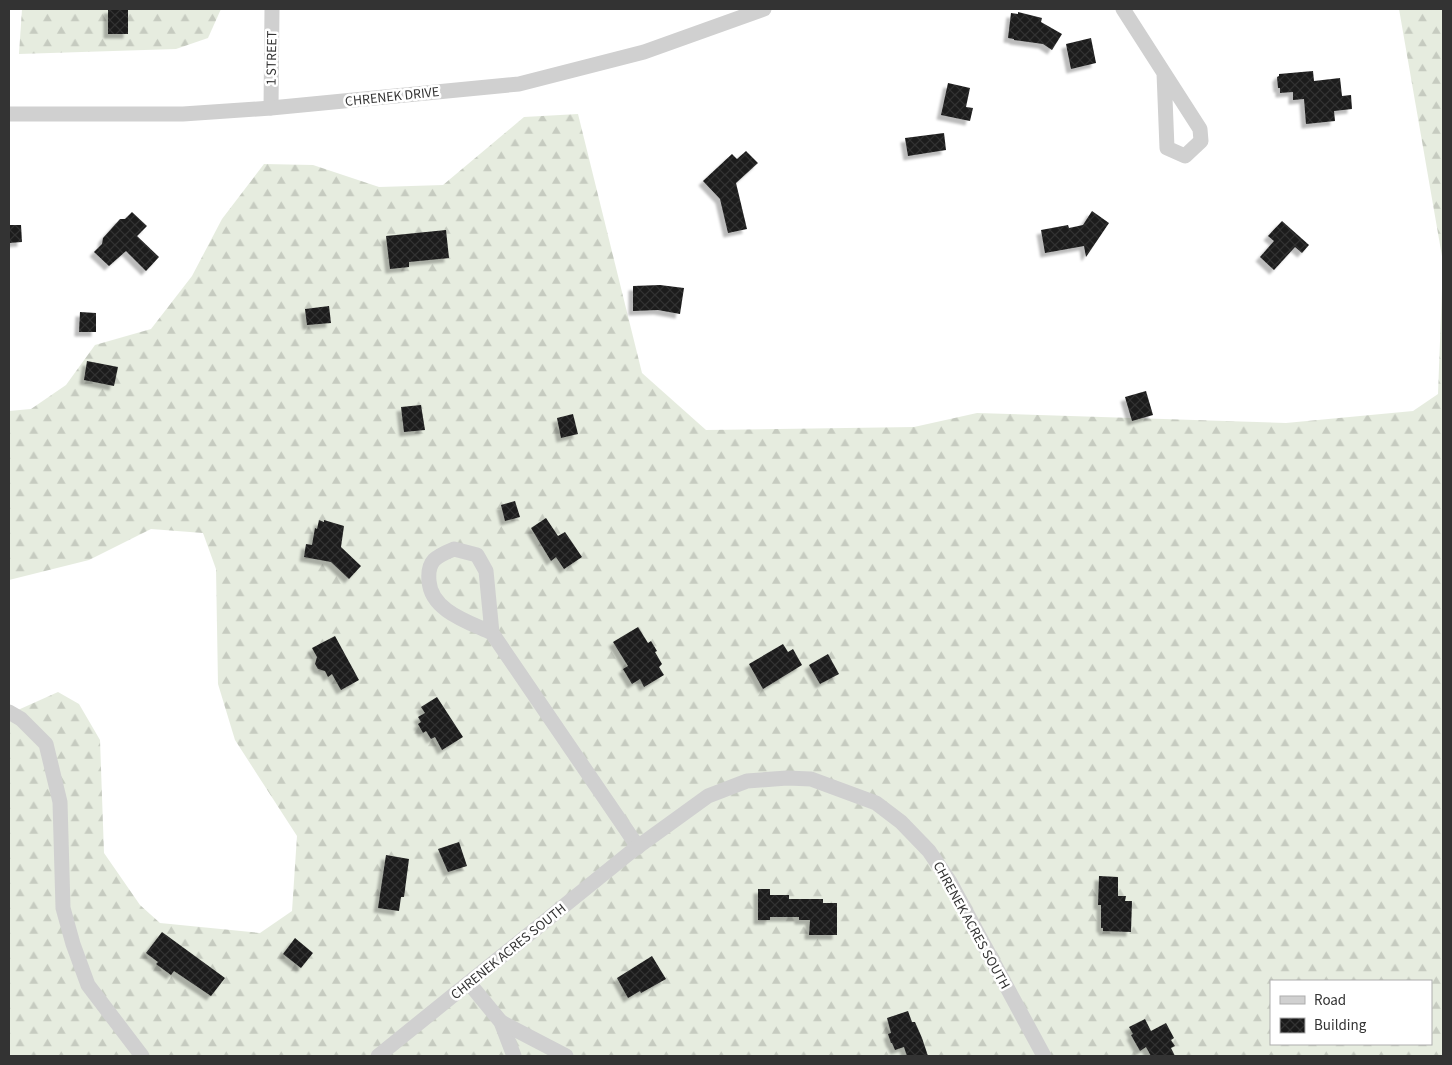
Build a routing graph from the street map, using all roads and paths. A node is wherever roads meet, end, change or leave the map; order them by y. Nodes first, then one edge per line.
1 (272, 9) edge
2 (764, 9) edge
3 (1123, 9) edge
4 (1164, 72) junction
5 (271, 108) junction
6 (9, 114) edge
7 (492, 633) junction
8 (9, 712) edge
9 (638, 847) junction
10 (469, 983) junction
11 (501, 1022) junction
12 (142, 1056) edge
13 (378, 1056) edge
14 (514, 1056) edge
15 (566, 1056) edge
16 (1044, 1056) edge

1 - 5 street, 1 STREET
2 - 5 street, CHRENEK DRIVE
3 - 4 street
4 - 4 street
5 - 6 street, CHRENEK DRIVE
7 - 7 street
7 - 9 street
8 - 12 street
9 - 10 street, CHRENEK ACRES SOUTH
9 - 16 street, CHRENEK ACRES SOUTH
10 - 11 street
10 - 13 street, CHRENEK ACRES SOUTH
11 - 14 street
11 - 15 street

